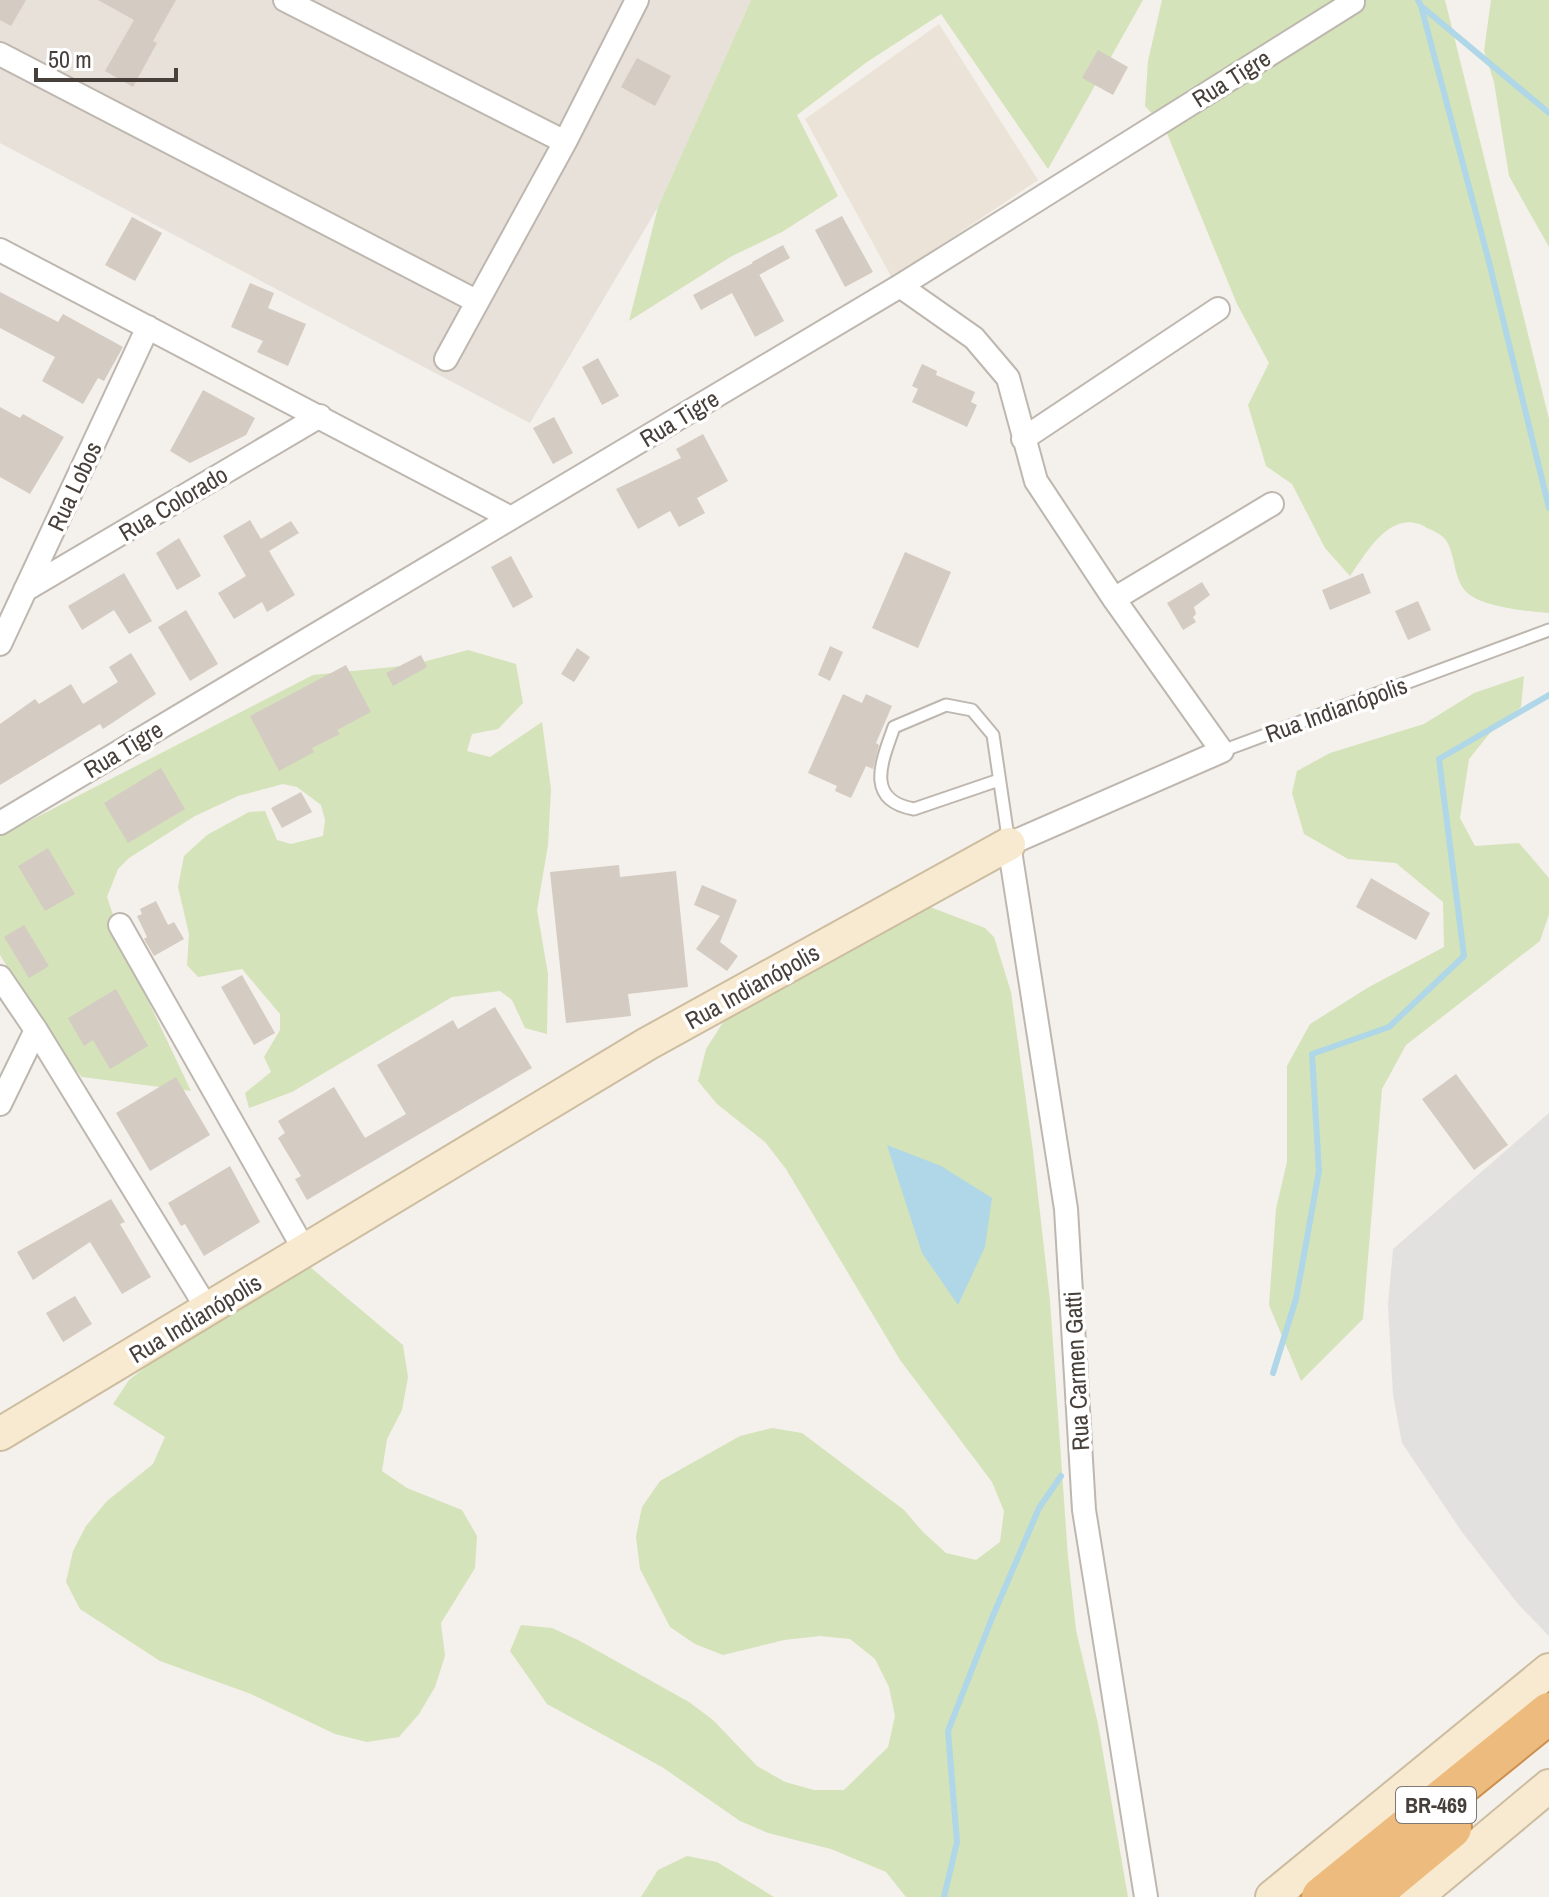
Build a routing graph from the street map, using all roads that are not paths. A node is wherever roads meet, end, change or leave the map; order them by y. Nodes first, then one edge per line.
1 (285, 0) edge
2 (637, 0) edge
3 (1353, 2) dead end
4 (0, 54) edge
5 (565, 142) junction
6 (0, 250) edge
7 (900, 286) junction
8 (476, 301) junction
9 (1218, 309) dead end
10 (148, 327) junction
11 (446, 359) dead end
12 (320, 416) junction
13 (1023, 439) junction
14 (1272, 504) dead end
15 (511, 518) junction
16 (25, 590) junction
17 (1114, 599) junction
18 (1549, 630) edge
19 (0, 644) edge
20 (1222, 751) junction
21 (999, 780) junction
22 (0, 823) edge
23 (1009, 844) junction
24 (120, 925) dead end
25 (0, 977) edge
26 (36, 1030) junction
27 (0, 1104) edge
28 (305, 1251) junction
29 (208, 1310) junction
30 (0, 1434) edge
31 (1549, 1670) edge
32 (1549, 1713) edge
33 (1549, 1746) edge
34 (1549, 1786) edge
35 (1146, 1897) edge
36 (1272, 1897) edge
37 (1322, 1897) edge
38 (1368, 1897) edge
39 (1416, 1897) edge

1 - 5 street
2 - 5 street
3 - 7 street, Rua Tigre
4 - 8 street
5 - 8 street
6 - 10 street
7 - 13 street
7 - 15 street, Rua Tigre
8 - 11 street
9 - 13 street
10 - 12 street
10 - 16 street, Rua Lobos
12 - 15 street
12 - 16 street, Rua Colorado
13 - 17 street
14 - 17 street
15 - 22 street, Rua Tigre
16 - 19 street, Rua Lobos
17 - 20 street
18 - 20 lane, Rua Indianópolis
20 - 23 street, Rua Indianópolis
21 - 21 lane
21 - 23 lane
23 - 28 street, Rua Indianópolis
23 - 35 street, Rua Carmen Gatti
24 - 28 street
25 - 26 street
26 - 27 street
26 - 29 street
28 - 29 street, Rua Indianópolis
29 - 30 street, Rua Indianópolis
31 - 36 street
32 - 37 highway, BR-469
33 - 38 highway, BR-469
34 - 39 street

